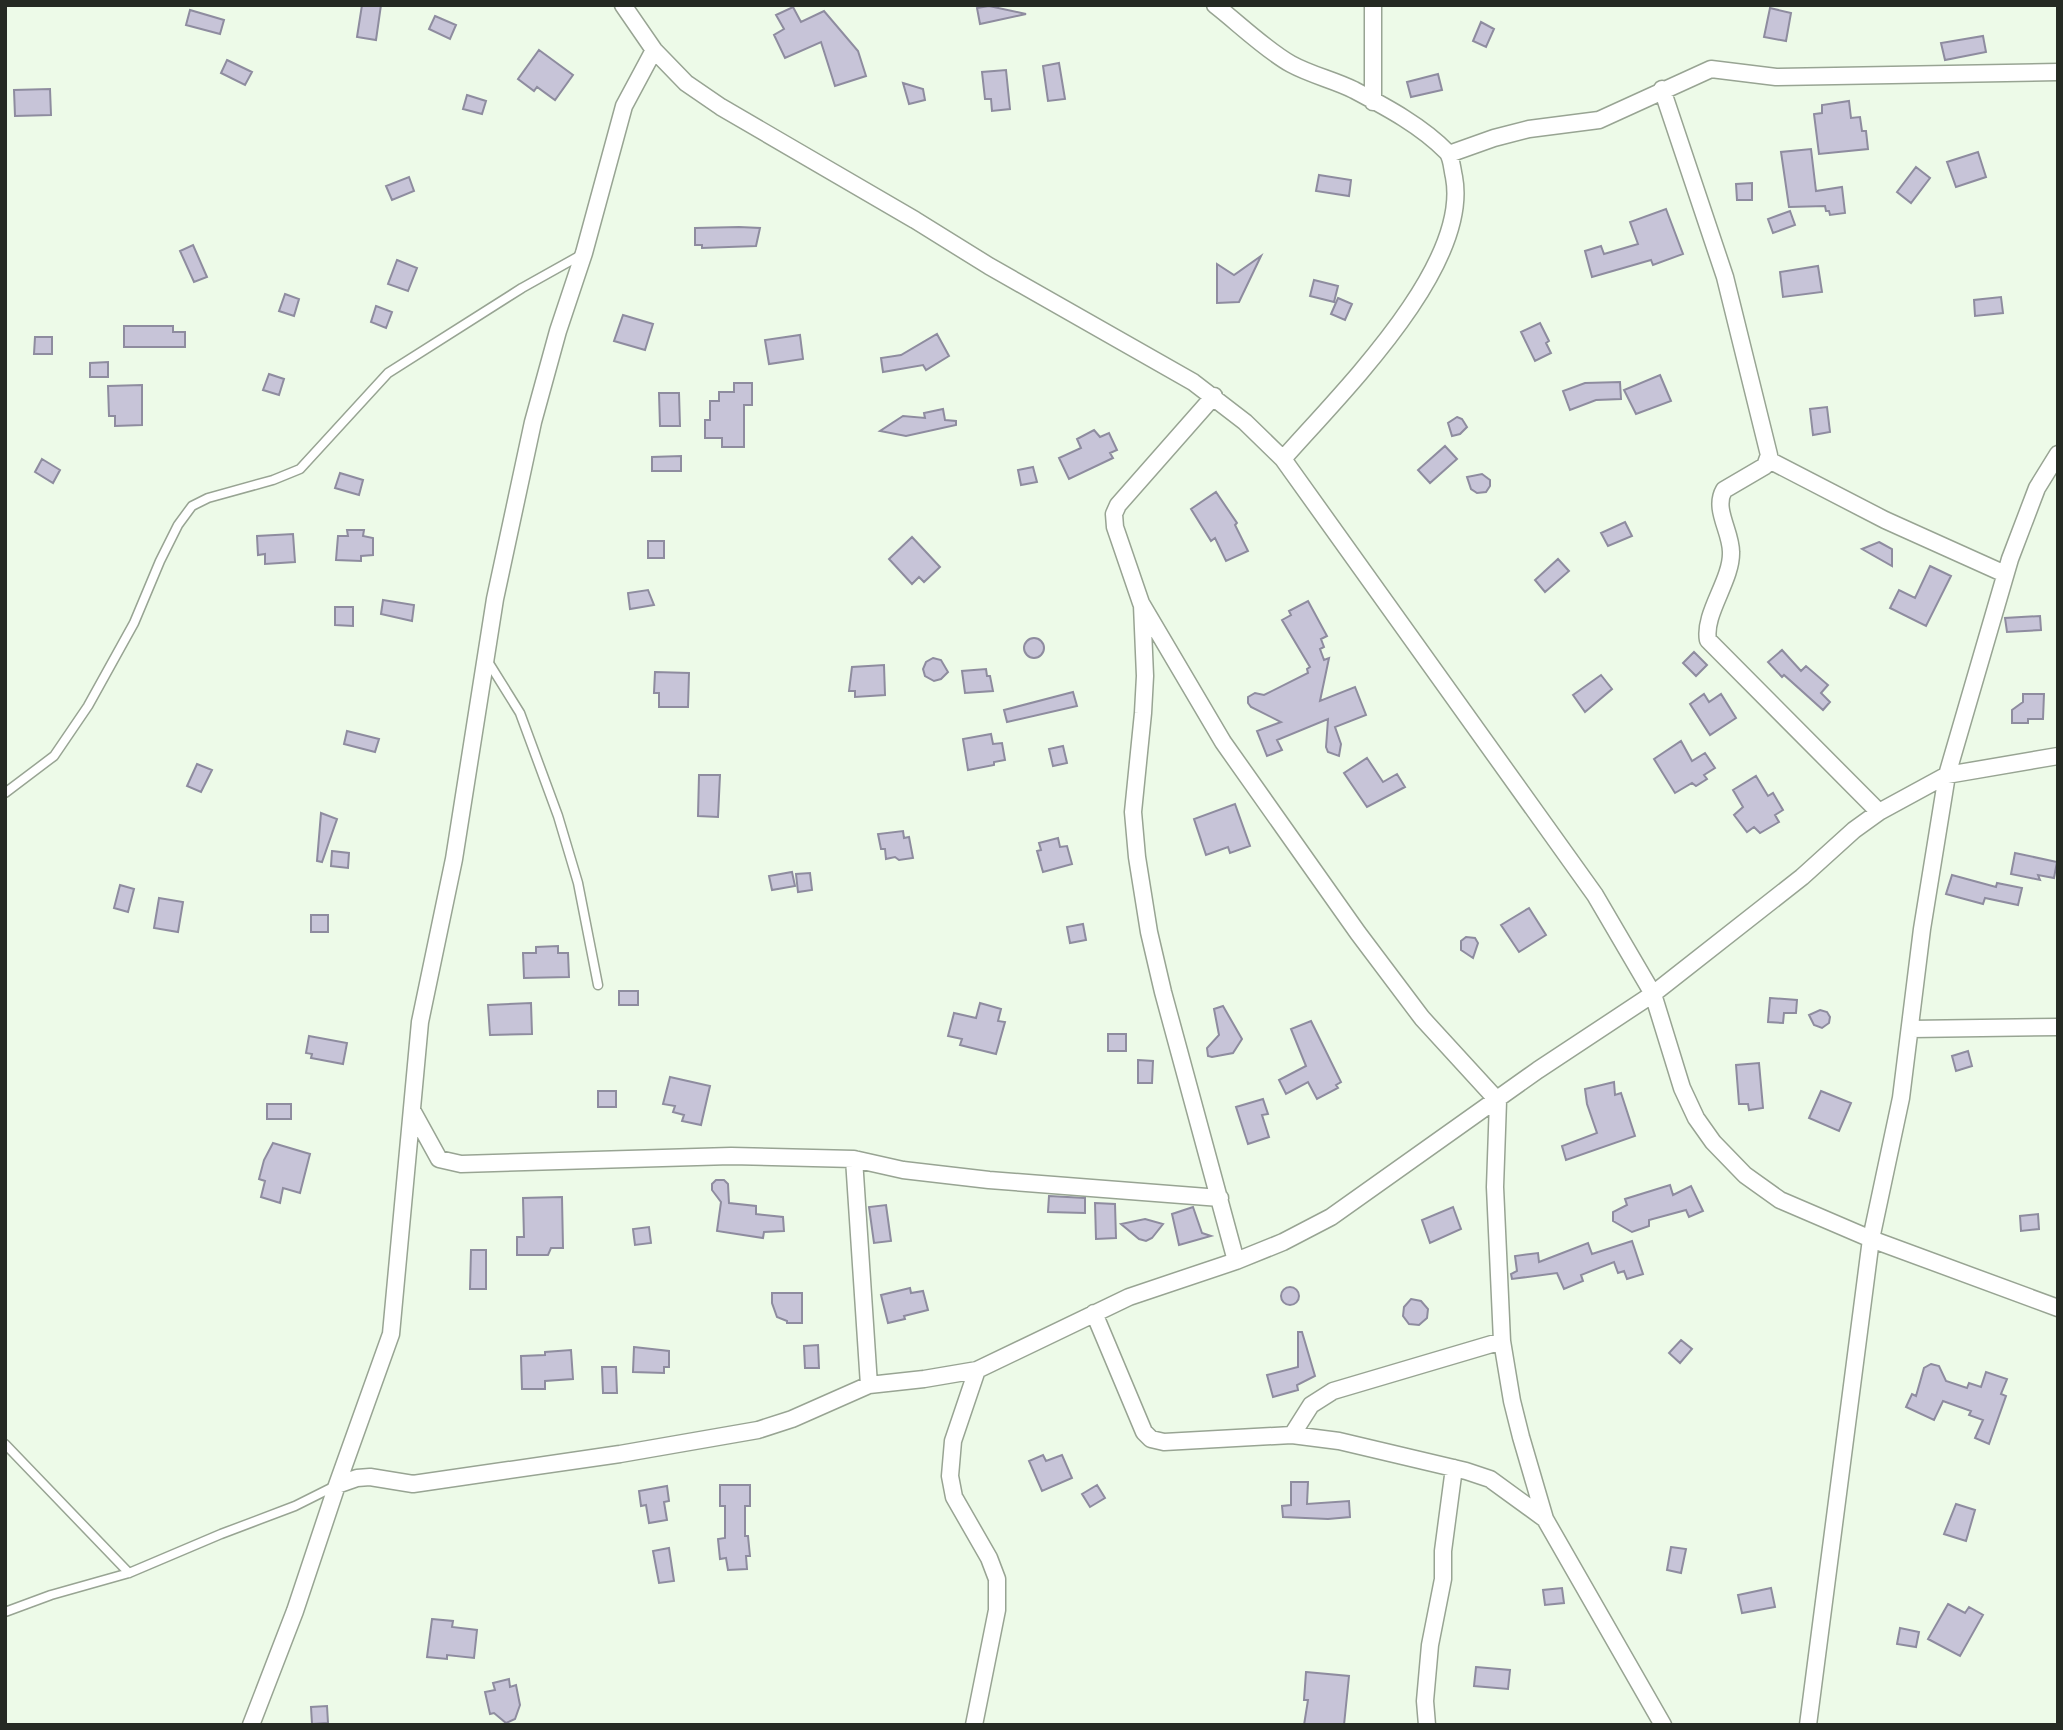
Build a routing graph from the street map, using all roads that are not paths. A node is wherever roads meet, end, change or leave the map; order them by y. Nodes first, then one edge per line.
1 (624, 5) edge
2 (1215, 5) edge
3 (1373, 5) edge
4 (654, 50) junction
5 (2058, 72) edge
6 (1662, 89) junction
7 (1373, 102) junction
8 (1449, 154) junction
9 (584, 253) junction
10 (1214, 397) junction
11 (2058, 454) edge
12 (1283, 459) junction
13 (1769, 460) junction
14 (2005, 574) junction
15 (1142, 603) junction
16 (486, 657) junction
17 (2058, 757) edge
18 (1947, 775) junction
19 (5, 793) edge
20 (1880, 812) junction
21 (598, 985) dead end
22 (1653, 994) junction
23 (2058, 1027) edge
24 (1911, 1029) junction
25 (1498, 1101) junction
26 (412, 1110) junction
27 (855, 1159) junction
28 (1220, 1198) junction
29 (1871, 1239) junction
30 (1236, 1261) junction
31 (2058, 1308) edge
32 (1094, 1314) junction
33 (1502, 1341) junction
34 (977, 1370) junction
35 (869, 1385) junction
36 (1292, 1435) junction
37 (5, 1444) edge
38 (1454, 1468) junction
39 (337, 1485) junction
40 (1545, 1519) junction
41 (129, 1573) junction
42 (5, 1612) edge
43 (251, 1725) edge
44 (974, 1725) edge
45 (1427, 1725) edge
46 (1663, 1725) edge
47 (1808, 1725) edge

1 - 4 street
2 - 7 street
3 - 7 street
4 - 9 street
4 - 10 street
5 - 6 street
6 - 8 street
6 - 13 street
7 - 8 street
8 - 12 street
9 - 16 street
9 - 19 lane
10 - 12 street
10 - 15 street
11 - 14 street
12 - 22 street
13 - 14 street
13 - 20 street
14 - 18 street
15 - 25 street
15 - 28 street
16 - 21 lane
16 - 26 street
17 - 18 street
18 - 20 street
18 - 24 street
20 - 22 street
22 - 25 street
22 - 29 street
23 - 24 street
24 - 29 street
25 - 30 street
25 - 33 street
26 - 27 street
26 - 39 street
27 - 28 street
27 - 35 street
28 - 30 street
29 - 31 street
29 - 47 street
30 - 32 street
32 - 34 street
32 - 36 street
33 - 36 street
33 - 40 street
34 - 35 street
34 - 44 street
35 - 39 street
36 - 38 street
37 - 41 lane
38 - 40 street
38 - 45 street
39 - 41 lane
39 - 43 street
40 - 46 street
41 - 42 lane

